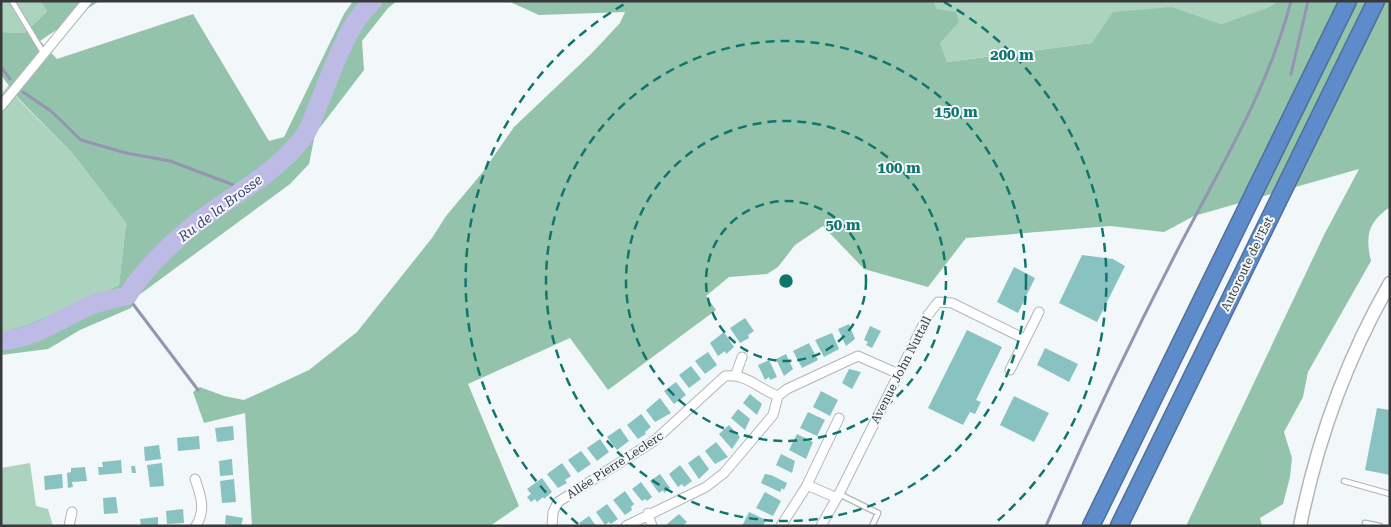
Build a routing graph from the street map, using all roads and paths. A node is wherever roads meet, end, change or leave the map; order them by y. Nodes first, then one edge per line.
1 (12, 1) edge
2 (87, 1) edge
3 (1348, 1) edge
4 (1376, 1) edge
5 (44, 54) junction
6 (1, 106) edge
7 (1390, 282) edge
8 (1039, 312) dead end
9 (1025, 340) junction
10 (742, 358) dead end
11 (1010, 370) dead end
12 (736, 374) junction
13 (899, 374) junction
14 (778, 396) junction
15 (839, 418) dead end
16 (195, 480) dead end
17 (1344, 481) dead end
18 (807, 484) junction
19 (1390, 494) edge
20 (838, 496) junction
21 (72, 512) dead end
22 (648, 513) junction
23 (1365, 523) dead end
24 (69, 526) edge
25 (196, 526) edge
26 (552, 526) edge
27 (626, 526) edge
28 (652, 526) edge
29 (781, 526) edge
30 (821, 526) edge
31 (872, 526) edge
32 (1091, 526) edge
33 (1119, 526) edge
34 (1300, 526) edge
35 (1380, 526) edge

1 - 5 lane
2 - 5 street
3 - 32 highway, Autoroute de l’Est
4 - 33 highway, Autoroute de l’Est
5 - 6 street
7 - 34 main road
8 - 9 street
9 - 11 street
9 - 13 street, Avenue John Nuttall
10 - 12 street
12 - 14 street
12 - 26 street, Allée Pierre Leclerc
13 - 14 street
13 - 20 street, Avenue John Nuttall
14 - 22 street
15 - 18 street
16 - 25 street
17 - 19 lane
18 - 20 street
18 - 29 street
20 - 30 street, Avenue John Nuttall
20 - 31 lane
21 - 24 street
22 - 27 street
22 - 28 street
23 - 35 lane

